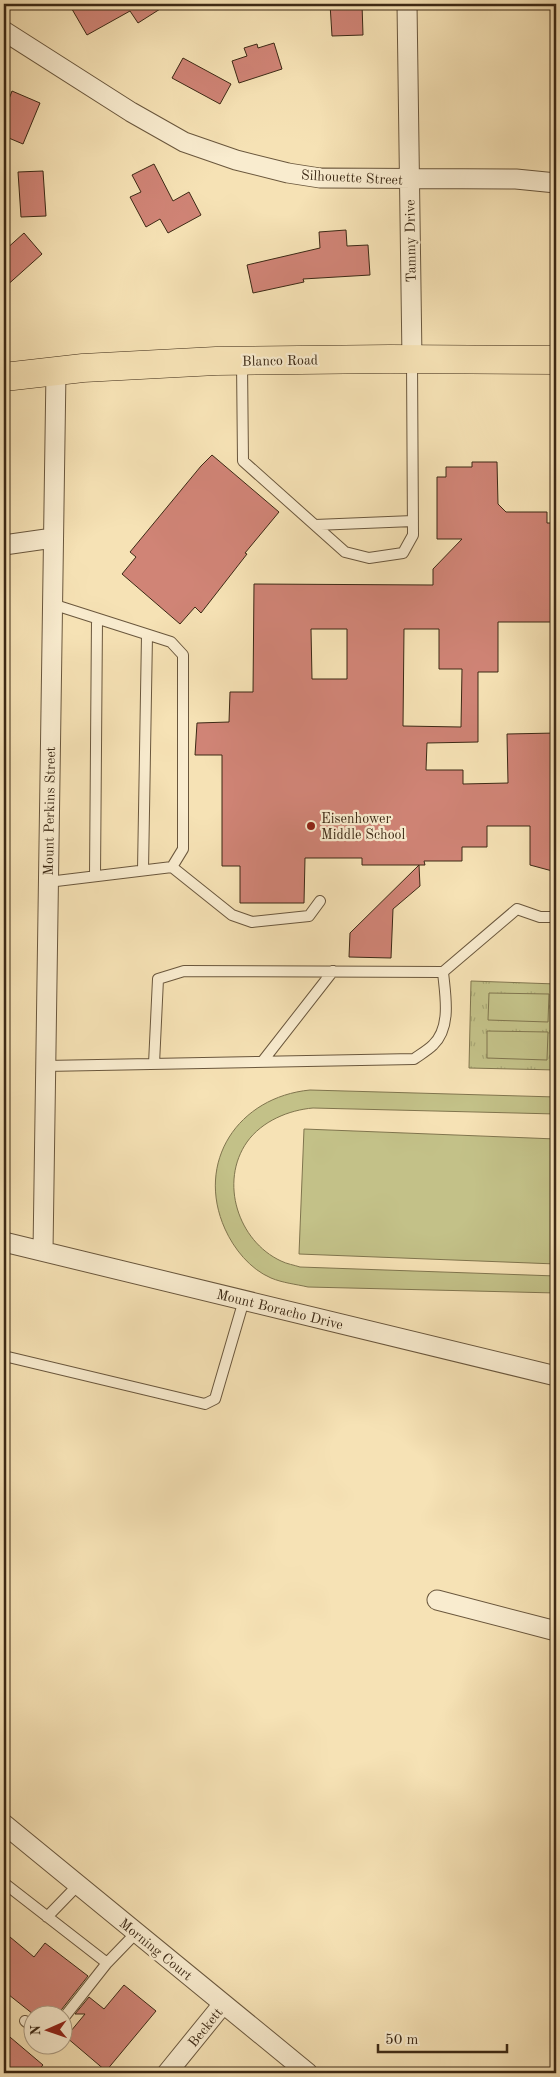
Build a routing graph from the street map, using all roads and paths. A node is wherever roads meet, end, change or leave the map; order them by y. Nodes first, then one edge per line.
1 (407, 4) edge
2 (4, 31) edge
3 (409, 180) junction
4 (556, 183) edge
5 (412, 359) junction
6 (556, 360) edge
7 (242, 361) junction
8 (56, 371) junction
9 (4, 376) edge
10 (413, 521) junction
11 (315, 525) junction
12 (53, 538) junction
13 (4, 545) edge
14 (52, 604) junction
15 (97, 619) junction
16 (147, 635) junction
17 (172, 866) junction
18 (143, 870) junction
19 (95, 876) junction
20 (48, 882) junction
21 (320, 902) dead end
22 (556, 917) edge
23 (332, 971) junction
24 (443, 972) junction
25 (262, 1062) junction
26 (154, 1064) junction
27 (45, 1066) junction
28 (4, 1242) edge
29 (43, 1251) junction
30 (244, 1300) junction
31 (4, 1356) edge
32 (556, 1376) edge
33 (437, 1600) dead end
34 (556, 1631) edge
35 (4, 1824) edge
36 (4, 1883) edge
37 (78, 1885) junction
38 (47, 1917) junction
39 (136, 1933) junction
40 (107, 1963) junction
41 (224, 2004) junction
42 (72, 2007) edge
43 (167, 2073) edge
44 (308, 2073) edge

1 - 3 street, Tammy Drive
2 - 3 street, Silhouette Street
3 - 4 street, Silhouette Street
3 - 5 street, Tammy Drive
5 - 6 main road, Blanco Road
5 - 7 main road, Blanco Road
5 - 10 lane
7 - 8 main road, Blanco Road
7 - 11 lane
8 - 9 main road, Blanco Road
8 - 12 street, Mount Perkins Street
10 - 11 lane
10 - 11 lane
12 - 13 street
12 - 14 street, Mount Perkins Street
14 - 15 lane
14 - 20 street, Mount Perkins Street
15 - 16 lane
15 - 19 lane
16 - 17 lane
16 - 18 lane
17 - 18 lane
17 - 21 lane
18 - 19 lane
19 - 20 lane
20 - 27 street, Mount Perkins Street
22 - 24 lane
23 - 24 lane
23 - 25 lane
23 - 26 lane
24 - 25 lane
25 - 26 lane
26 - 27 lane
27 - 29 street, Mount Perkins Street
28 - 29 street, Mount Boracho Drive
29 - 30 street, Mount Boracho Drive
30 - 31 lane
30 - 32 street, Mount Boracho Drive
33 - 34 street
35 - 37 street, Morning Court
36 - 38 lane
37 - 38 lane
37 - 39 street, Morning Court
38 - 40 lane
39 - 40 lane
39 - 41 street, Morning Court
40 - 42 lane
41 - 43 street, Beckett
41 - 44 street, Morning Court

